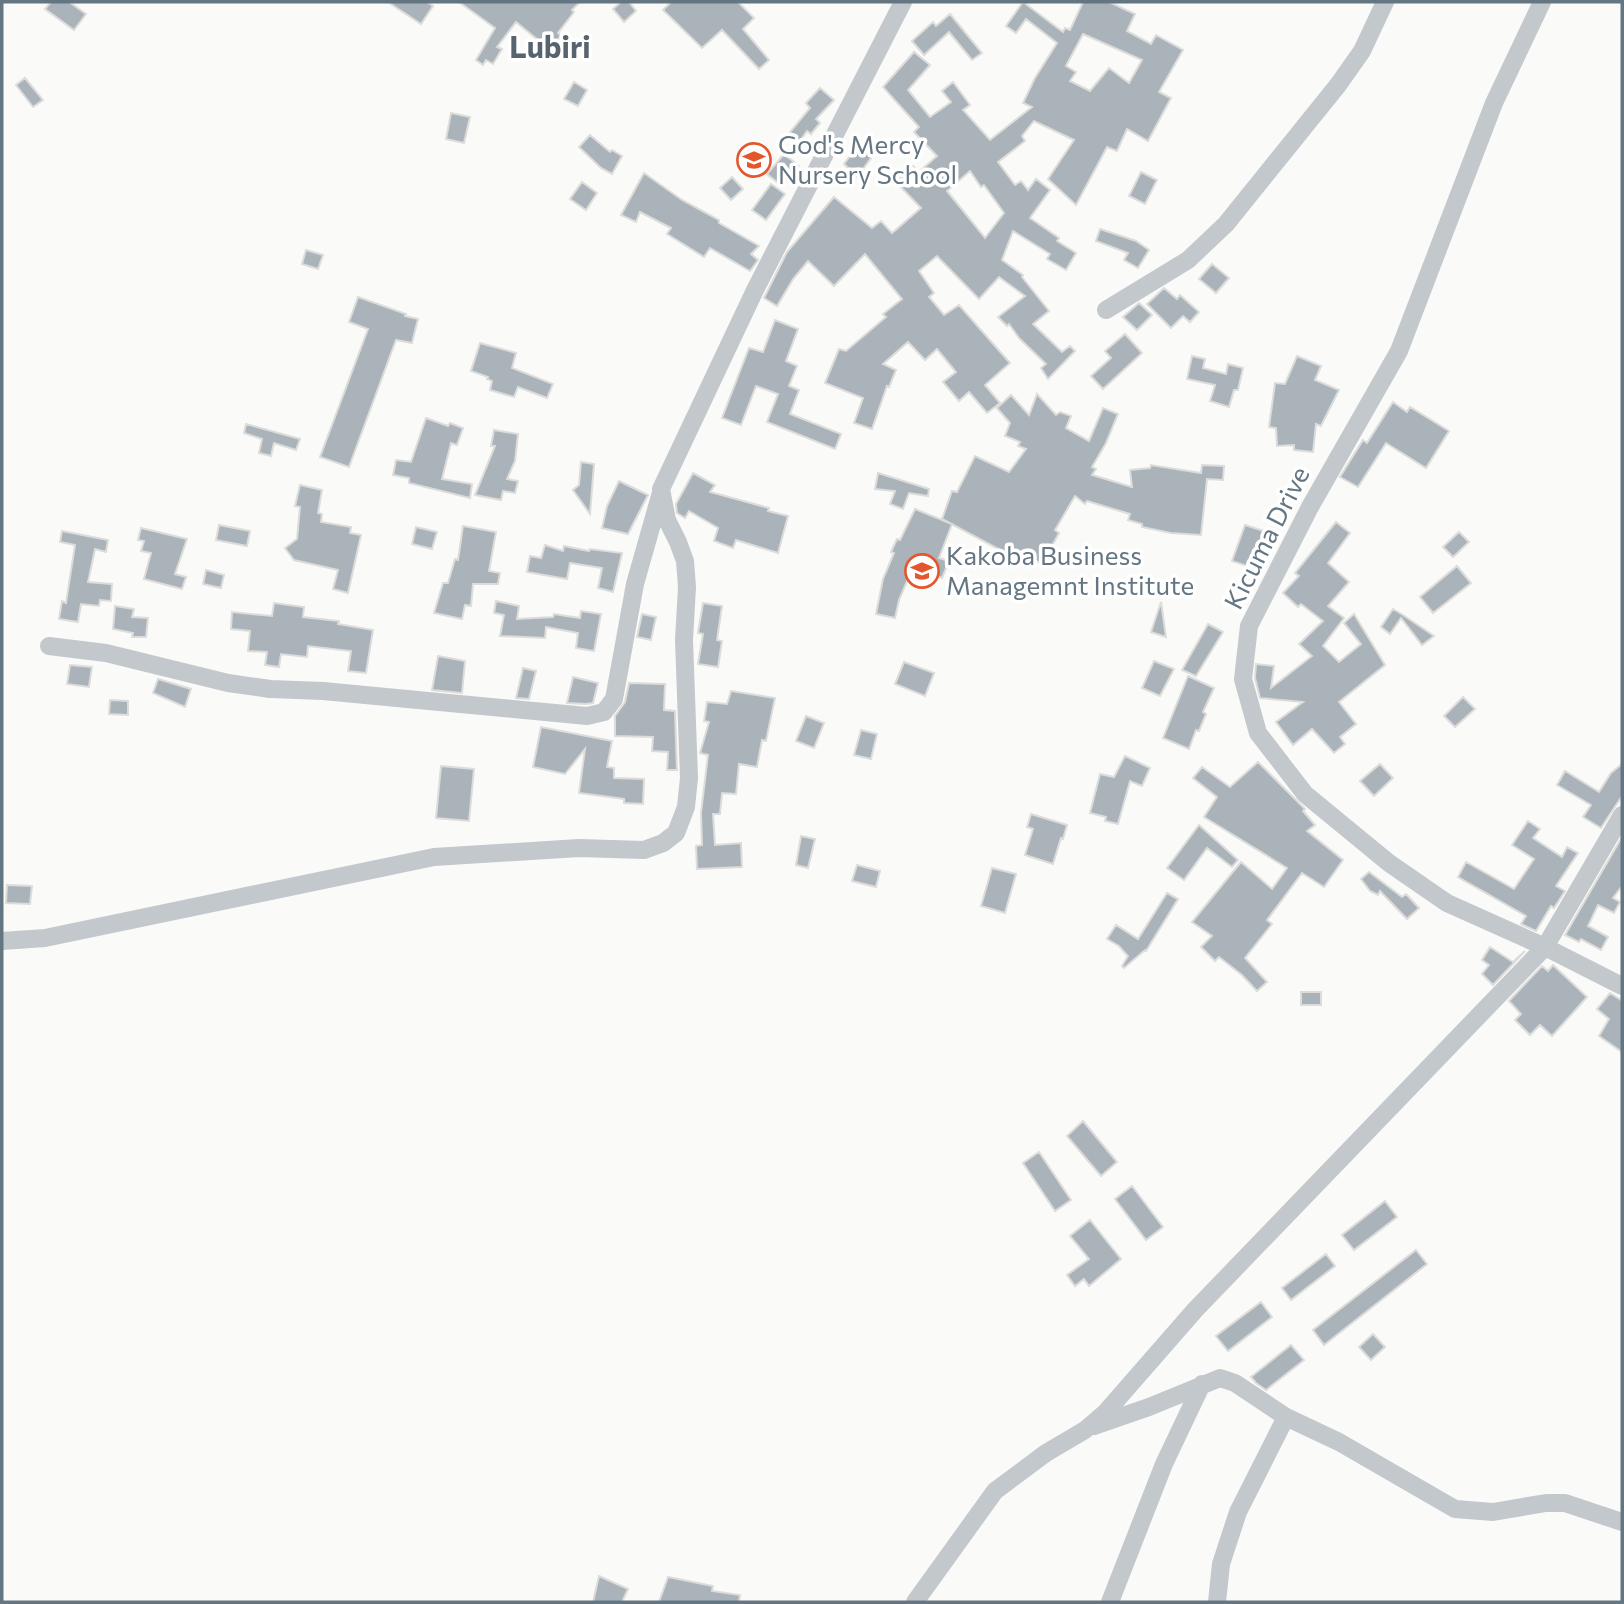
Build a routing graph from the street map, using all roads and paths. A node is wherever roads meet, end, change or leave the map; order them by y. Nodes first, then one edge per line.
1 (903, 2) edge
2 (1385, 2) edge
3 (1542, 2) edge
4 (1106, 310) dead end
5 (661, 489) junction
6 (49, 646) dead end
7 (1622, 815) edge
8 (2, 941) edge
9 (1545, 947) junction
10 (1622, 986) edge
11 (1202, 1384) junction
12 (1286, 1417) junction
13 (1084, 1430) junction
14 (1622, 1522) edge
15 (915, 1602) edge
16 (1110, 1602) edge
17 (1217, 1602) edge

1 - 5 street
2 - 4 street
3 - 9 street, Kicuma Drive
5 - 6 street
5 - 8 street
7 - 9 street
9 - 10 street, Kicuma Drive
9 - 13 street
11 - 12 street
11 - 13 street
11 - 16 street
12 - 14 street
12 - 17 street
13 - 15 street

